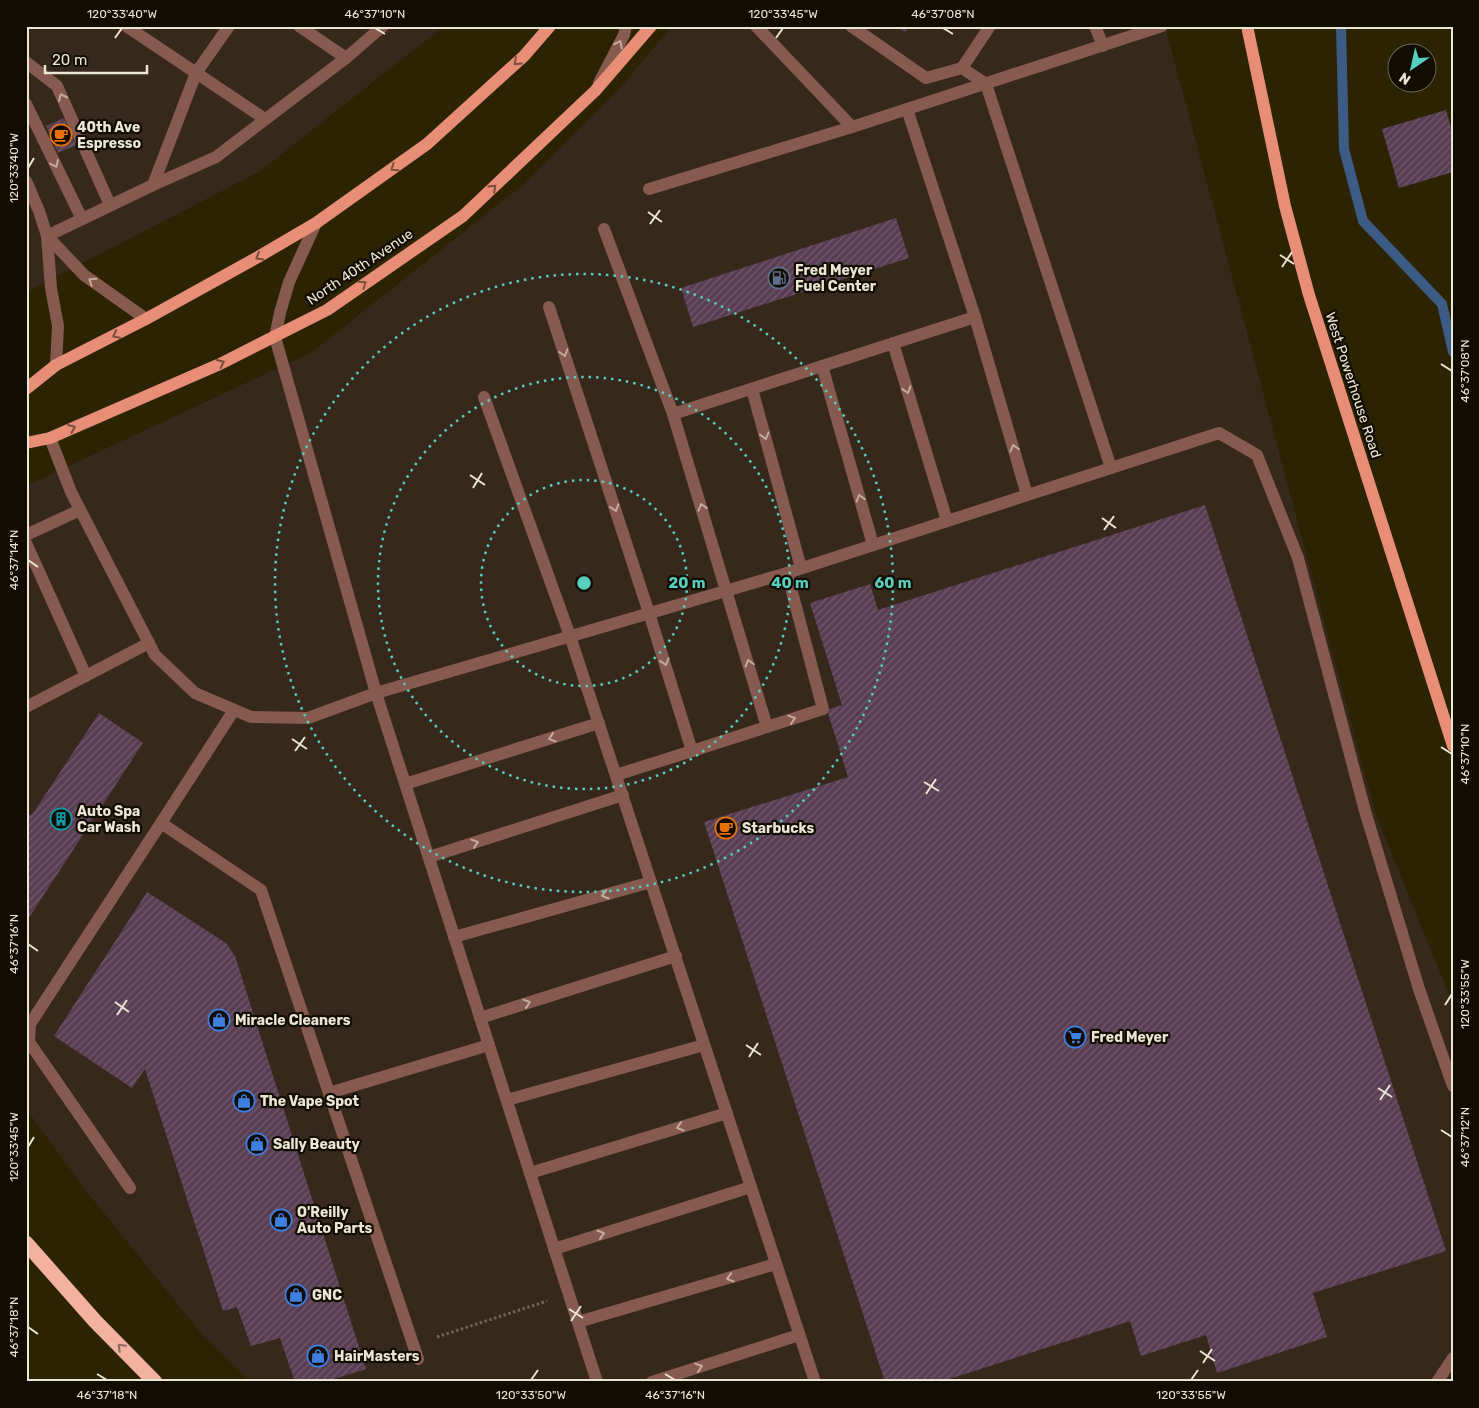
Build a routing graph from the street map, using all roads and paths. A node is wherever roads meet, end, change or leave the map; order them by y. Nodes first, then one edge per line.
1 (126, 26) edge
2 (229, 26) edge
3 (299, 26) edge
4 (383, 26) edge
5 (550, 26) edge
6 (626, 26) edge
7 (651, 26) edge
8 (756, 26) edge
9 (851, 26) edge
10 (990, 26) edge
11 (1095, 26) edge
12 (1162, 26) edge
13 (1247, 26) edge
14 (1102, 46) junction
15 (346, 58) junction
16 (26, 62) edge
17 (962, 68) junction
18 (196, 73) junction
19 (986, 84) junction
20 (595, 92) junction
21 (26, 104) edge
22 (907, 109) junction
23 (265, 119) junction
24 (852, 127) junction
25 (153, 185) junction
26 (649, 189) dead end
27 (28, 190) edge
28 (110, 205) junction
29 (82, 219) junction
30 (316, 223) junction
31 (604, 228) dead end
32 (48, 236) junction
33 (549, 307) dead end
34 (975, 317) junction
35 (146, 319) junction
36 (275, 337) junction
37 (893, 343) junction
38 (56, 365) junction
39 (822, 366) junction
40 (26, 389) edge
41 (752, 389) junction
42 (484, 397) dead end
43 (674, 414) junction
44 (50, 438) junction
45 (26, 443) edge
46 (1111, 468) junction
47 (1027, 495) junction
48 (80, 510) junction
49 (947, 521) junction
50 (26, 535) edge
51 (26, 542) edge
52 (873, 545) junction
53 (801, 568) junction
54 (787, 572) junction
55 (727, 590) junction
56 (649, 613) junction
57 (570, 636) junction
58 (149, 643) junction
59 (86, 676) junction
60 (376, 693) junction
61 (26, 707) edge
62 (234, 710) junction
63 (599, 723) junction
64 (767, 727) junction
65 (1453, 746) edge
66 (692, 751) junction
67 (616, 775) junction
68 (406, 784) junction
69 (623, 795) junction
70 (161, 823) junction
71 (429, 858) junction
72 (652, 882) junction
73 (454, 938) junction
74 (676, 956) junction
75 (480, 1018) junction
76 (489, 1045) junction
77 (704, 1045) junction
78 (1453, 1086) edge
79 (329, 1093) junction
80 (507, 1100) junction
81 (727, 1113) junction
82 (530, 1173) junction
83 (751, 1187) junction
84 (130, 1188) dead end
85 (26, 1243) edge
86 (554, 1249) junction
87 (776, 1264) junction
88 (569, 1294) junction
89 (578, 1322) junction
90 (800, 1335) junction
91 (413, 1345) junction
92 (1453, 1358) edge
93 (418, 1359) dead end
94 (155, 1382) edge
95 (597, 1382) edge
96 (652, 1382) edge
97 (815, 1382) edge
98 (1437, 1382) edge

1 - 18 lane
2 - 18 lane
3 - 15 lane
4 - 15 lane
5 -> 30 main road
20 -> 6 lane
7 - 20 main road, North 40th Avenue
8 - 24 lane
9 - 17 lane
10 - 17 lane
11 - 14 lane
12 - 14 lane
13 - 65 main road, West Powerhouse Road
14 - 19 lane
15 - 23 lane
28 -> 16 lane
17 - 19 lane
18 - 23 lane
18 - 25 lane
19 - 22 lane
19 - 46 lane
36 -> 20 main road, North 40th Avenue
21 -> 29 lane
22 - 24 lane
22 - 34 lane
23 - 25 lane
24 - 26 lane
25 - 28 lane
27 - 32 lane
28 - 29 lane
29 - 32 lane
30 -> 35 main road
30 - 36 lane
31 - 43 lane
35 -> 32 lane
32 - 38 lane
33 -> 56 lane
34 - 37 lane
47 -> 34 lane
35 -> 38 main road
44 -> 36 main road, North 40th Avenue
36 - 60 lane
37 - 39 lane
37 -> 49 lane
38 - 40 main road
39 - 41 lane
52 -> 39 lane
41 - 43 lane
41 -> 53 lane
42 - 57 lane
55 -> 43 lane
44 - 45 main road, North 40th Avenue
44 - 48 lane
46 - 47 lane
46 - 78 lane
47 - 49 lane
48 - 50 lane
48 - 58 lane
49 - 52 lane
51 - 59 lane
52 - 53 lane
53 - 54 lane
54 - 55 lane
64 -> 54 lane
55 - 56 lane
64 -> 55 lane
56 - 57 lane
56 -> 66 lane
57 - 60 lane
57 - 63 lane
58 - 59 lane
58 - 62 lane
59 - 61 lane
60 - 62 lane
60 - 68 lane
62 - 70 lane
63 - 67 lane
63 -> 68 lane
64 - 66 lane
66 - 67 lane
67 - 69 lane
68 - 71 lane
71 -> 69 lane
69 - 72 lane
70 - 79 lane
70 - 84 lane
71 - 73 lane
72 -> 73 lane
72 - 74 lane
73 - 75 lane
75 -> 74 lane
74 - 77 lane
75 - 76 lane
76 - 79 lane
76 - 80 lane
77 - 80 lane
77 - 81 lane
79 - 91 lane
80 - 82 lane
81 -> 82 lane
81 - 83 lane
82 - 86 lane
86 -> 83 lane
83 - 87 lane
94 -> 85 highway
86 - 88 lane
87 -> 89 lane
87 - 90 lane
88 - 89 lane
88 - 91 path
89 - 95 lane
96 -> 90 lane
90 - 97 lane
91 - 93 lane
92 - 98 lane

